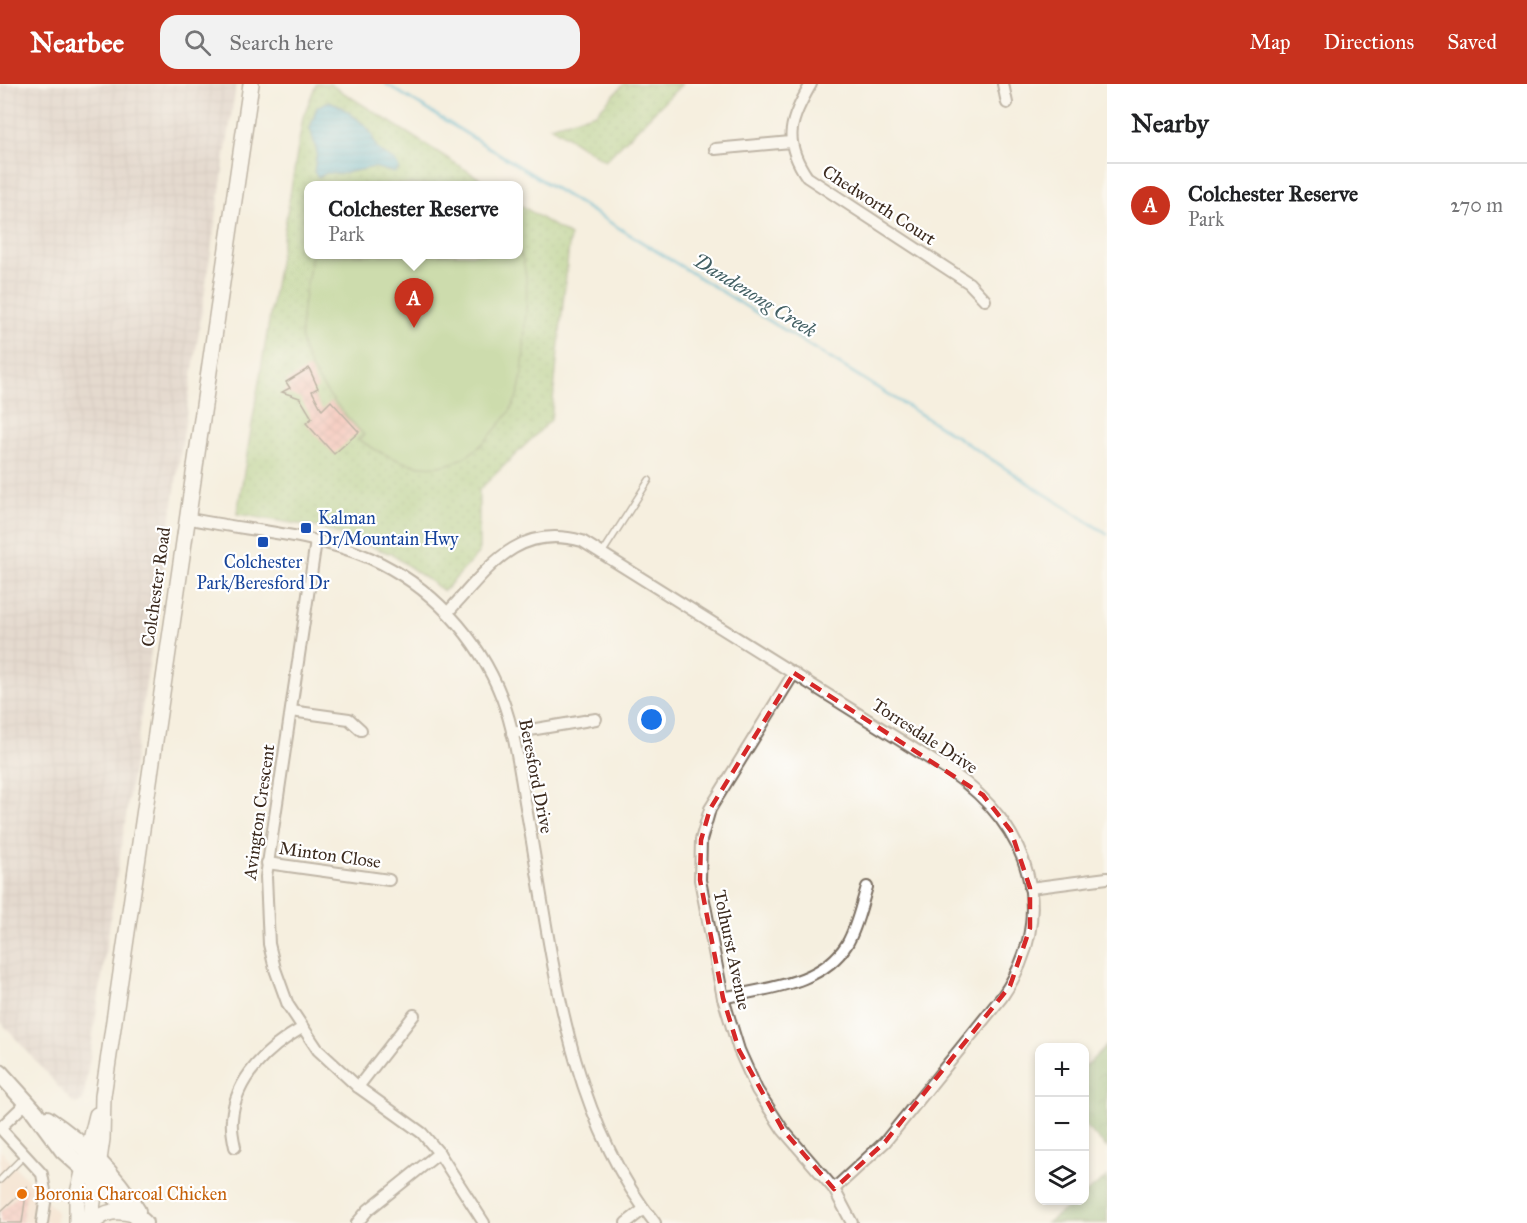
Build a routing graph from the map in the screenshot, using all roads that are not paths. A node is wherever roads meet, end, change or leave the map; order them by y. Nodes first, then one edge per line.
1 (251, 84) edge
2 (811, 84) edge
3 (1003, 84) edge
4 (1007, 103) dead end
5 (790, 142) junction
6 (715, 150) dead end
7 (985, 300) dead end
8 (649, 480) dead end
9 (186, 518) junction
10 (316, 541) junction
11 (603, 552) junction
12 (448, 612) junction
13 (794, 673) junction
14 (291, 711) junction
15 (596, 719) dead end
16 (361, 730) dead end
17 (512, 733) junction
18 (267, 863) junction
19 (1107, 878) edge
20 (389, 880) dead end
21 (867, 887) dead end
22 (1030, 888) junction
23 (723, 998) junction
24 (414, 1016) dead end
25 (302, 1028) junction
26 (0, 1073) edge
27 (358, 1087) junction
28 (103, 1096) junction
29 (31, 1107) junction
30 (0, 1128) edge
31 (235, 1147) dead end
32 (87, 1152) junction
33 (439, 1153) junction
34 (25, 1155) junction
35 (83, 1169) junction
36 (98, 1173) junction
37 (0, 1180) edge
38 (834, 1189) junction
39 (644, 1209) junction
40 (141, 1220) edge
41 (42, 1223) edge
42 (77, 1223) edge
43 (91, 1223) edge
44 (357, 1223) edge
45 (484, 1223) edge
46 (626, 1223) edge
47 (655, 1223) edge
48 (852, 1223) edge

1 - 9 main road, Colchester Road
2 - 5 street
3 - 4 street
5 - 6 street
5 - 7 street, Chedworth Court
8 - 11 lane
9 - 10 street, Beresford Drive
9 - 28 main road, Colchester Road
10 - 12 street, Beresford Drive
10 - 14 street, Avington Crescent
11 - 12 street, Torresdale Drive
11 - 13 street, Torresdale Drive
12 - 17 street, Beresford Drive
13 - 22 street, Torresdale Drive
13 - 23 street, Tolhurst Avenue
14 - 16 street
14 - 18 street, Avington Crescent
15 - 17 street
17 - 39 street, Beresford Drive
18 - 20 street, Minton Close
18 - 25 street, Avington Crescent
19 - 22 street
21 - 23 street
22 - 38 street, Torresdale Drive
23 - 38 street, Tolhurst Avenue
24 - 27 street
25 - 27 street, Avington Crescent
25 - 31 street
26 - 29 main road
27 - 33 street, Avington Crescent
28 - 32 main road, Colchester Road
28 - 36 main road, Colchester Road
29 - 30 street
29 - 32 main road
29 - 35 main road
30 - 34 street
32 - 35 main road, Colchester Road
32 - 36 main road
33 - 44 street
33 - 45 street, Avington Crescent
34 - 37 lane
34 - 41 street
35 - 36 main road
35 - 42 main road, Colchester Road
36 - 40 main road
36 - 43 main road, Colchester Road
38 - 48 street, Tolhurst Avenue
39 - 46 street
39 - 47 street, Beresford Drive
40 - 43 main road

